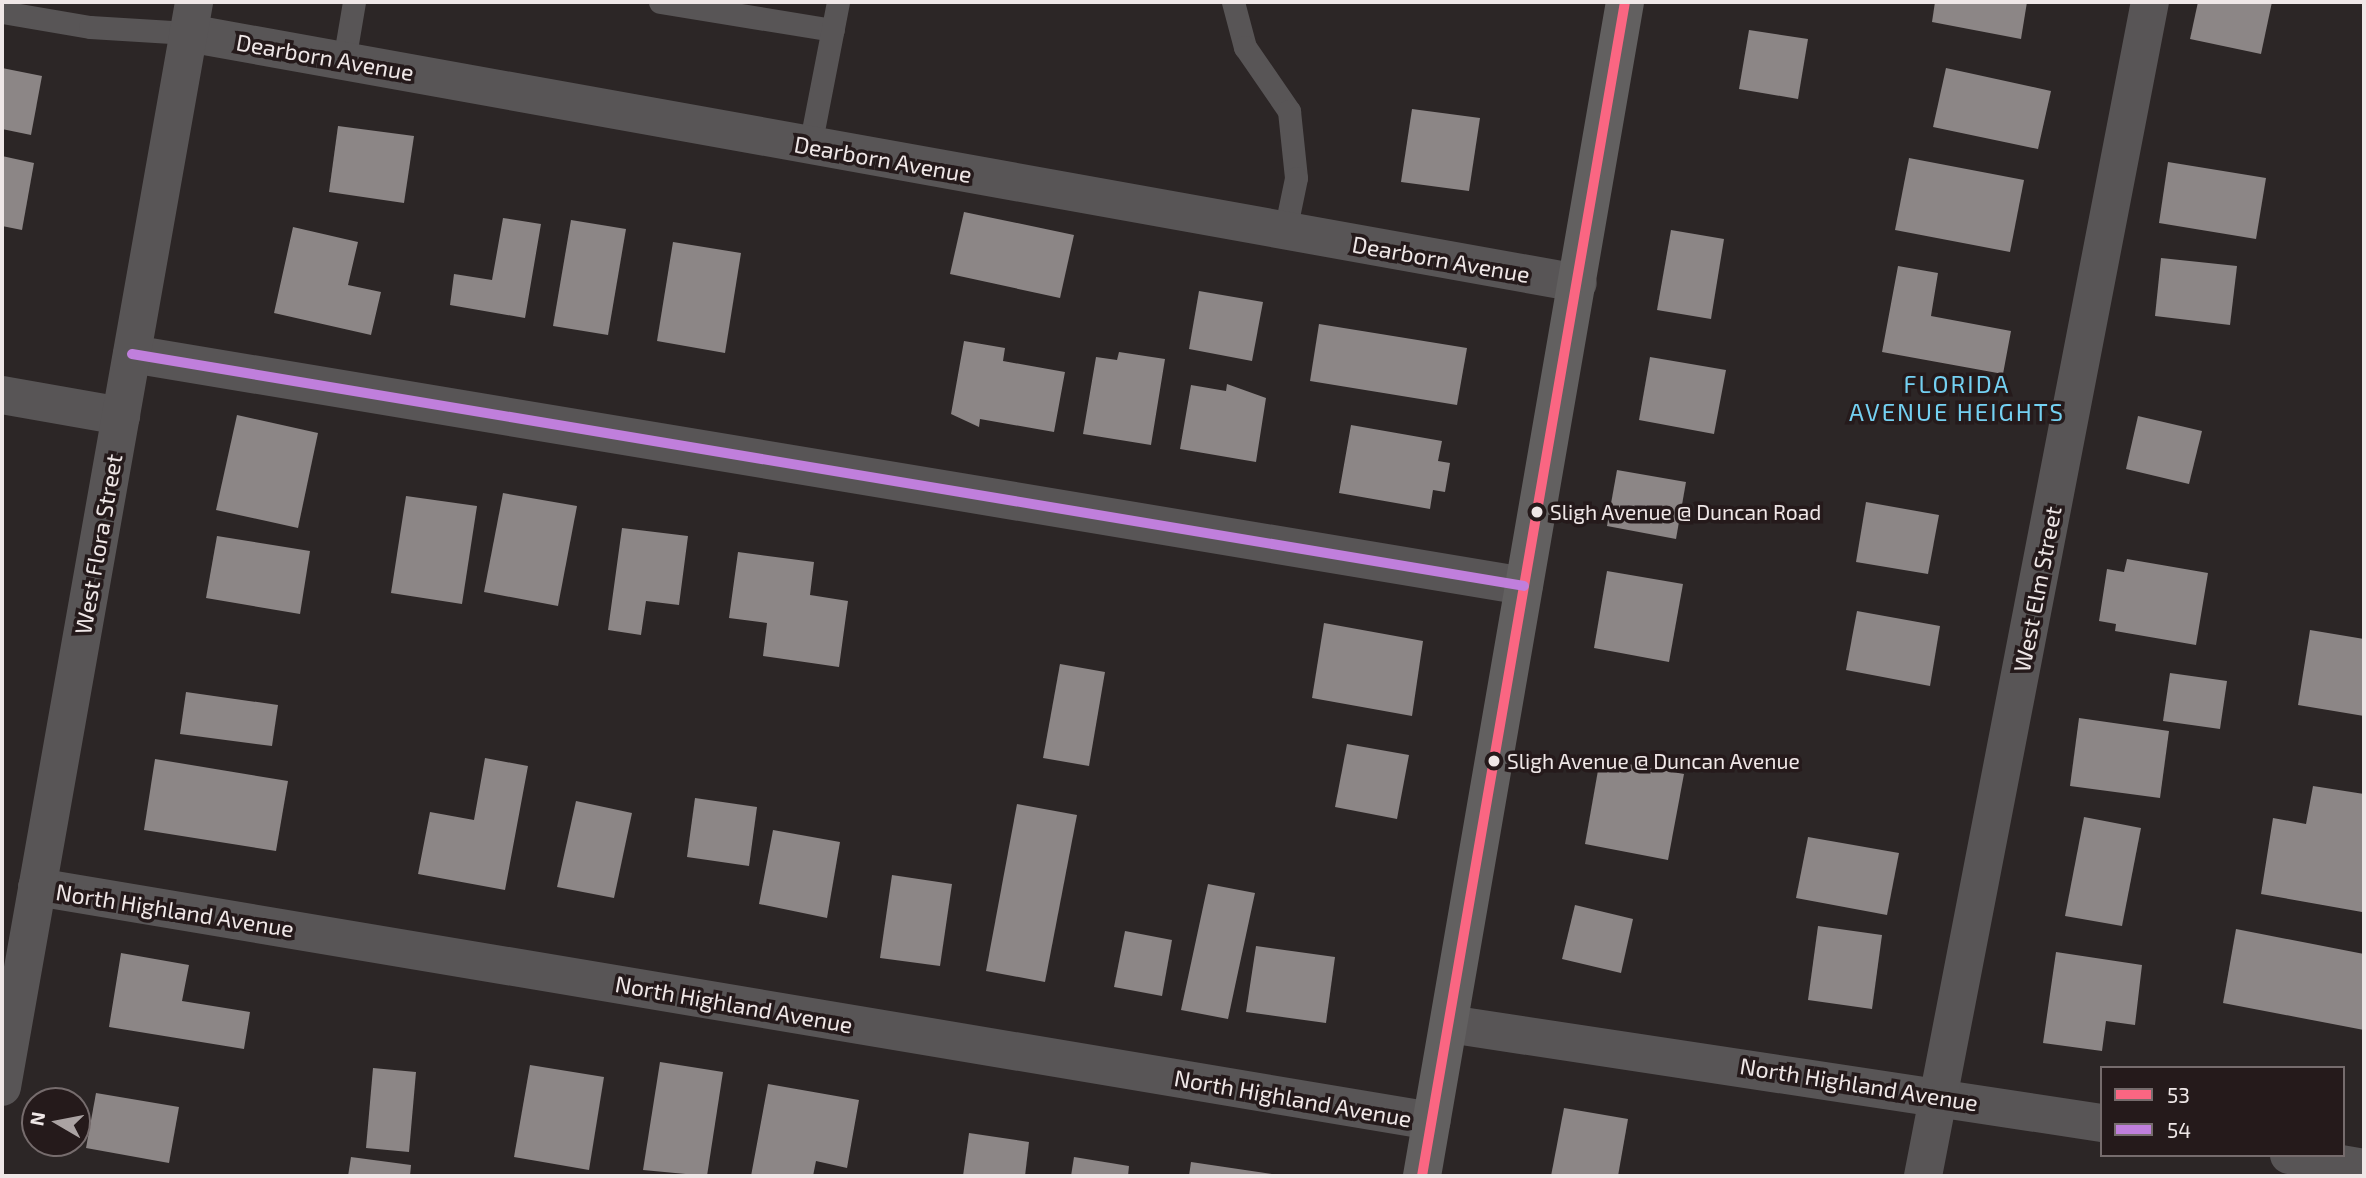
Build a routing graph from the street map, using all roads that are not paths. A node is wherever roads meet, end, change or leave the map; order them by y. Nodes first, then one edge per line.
1 (354, 2) edge
2 (660, 2) edge
3 (838, 2) edge
4 (1233, 2) edge
5 (1625, 2) edge
6 (2150, 2) edge
7 (2, 12) edge
8 (191, 17) edge
9 (832, 30) junction
10 (344, 61) junction
11 (810, 146) junction
12 (1285, 231) junction
13 (1578, 283) junction
14 (132, 354) junction
15 (2, 395) edge
16 (121, 416) junction
17 (1524, 586) junction
18 (37, 887) junction
19 (1449, 1024) junction
20 (2, 1087) edge
21 (1939, 1094) junction
22 (1432, 1122) junction
23 (2100, 1123) edge
24 (2301, 1157) edge
25 (2364, 1168) edge
26 (1422, 1176) edge
27 (1923, 1176) edge

1 - 10 lane
2 - 9 lane
3 - 9 lane
4 - 12 lane
5 - 13 main road
6 - 21 street, West Elm Street
7 - 8 lane
8 - 10 street, Dearborn Avenue
8 - 14 street, West Flora Street
9 - 11 lane
10 - 11 street, Dearborn Avenue
11 - 12 street, Dearborn Avenue
12 - 13 street, Dearborn Avenue
13 - 17 main road
14 - 16 street, West Flora Street
14 - 17 street
15 - 16 street
16 - 18 street, West Flora Street
17 - 19 main road
18 - 20 street, West Flora Street
18 - 22 street, North Highland Avenue
19 - 21 street, North Highland Avenue
19 - 22 main road
21 - 23 street, North Highland Avenue
21 - 27 street, West Elm Street
22 - 26 main road
24 - 25 street

